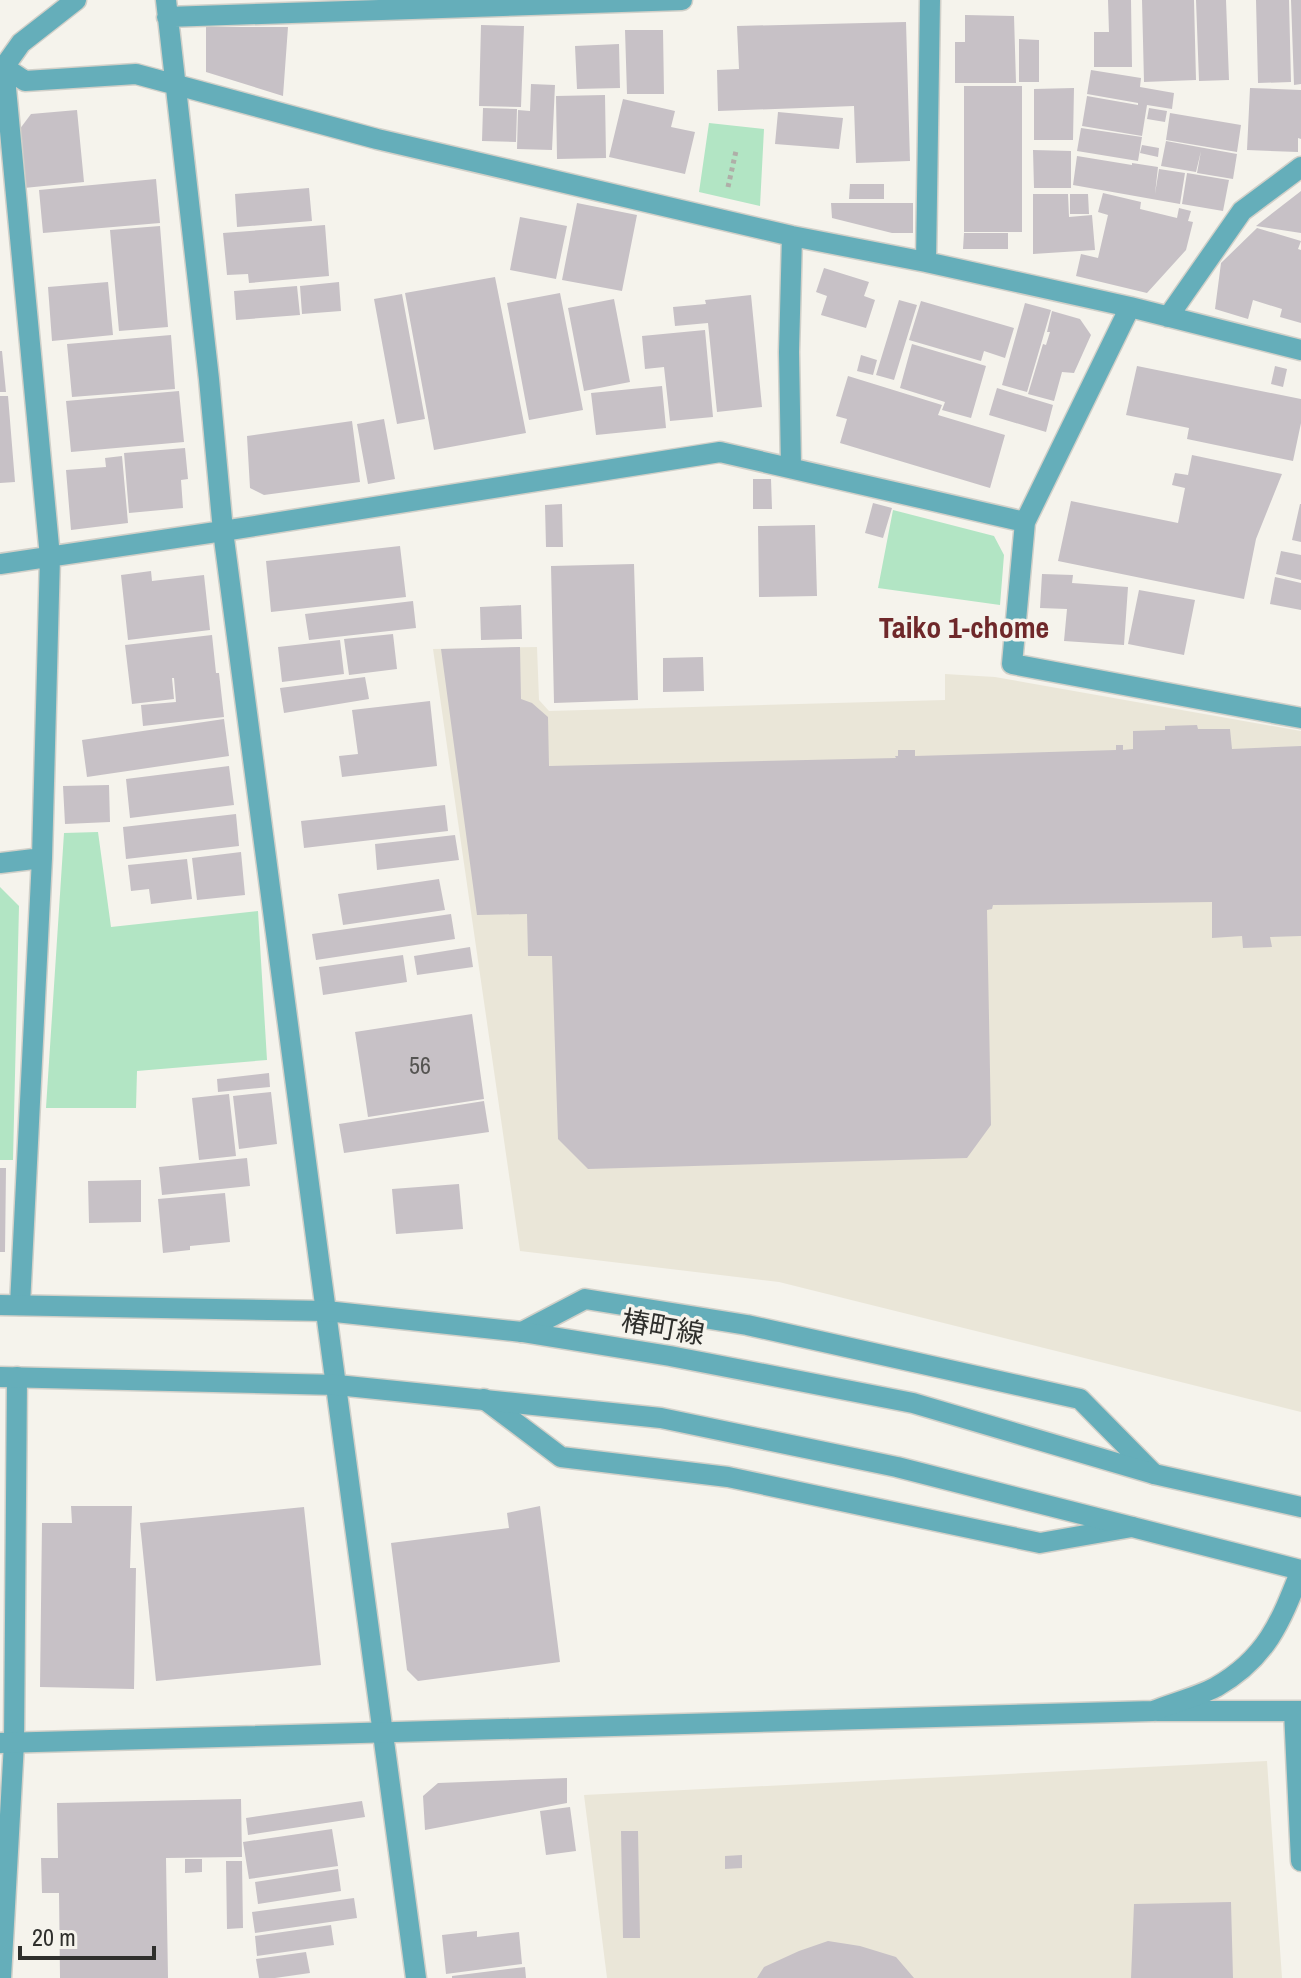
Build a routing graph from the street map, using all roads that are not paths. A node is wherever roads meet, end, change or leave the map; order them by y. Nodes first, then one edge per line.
1 (76, 0) edge
2 (682, 0) edge
3 (930, 0) edge
4 (283, 7) edge
5 (167, 9) edge
6 (2, 68) edge
7 (177, 85) junction
8 (1301, 167) edge
9 (792, 236) junction
10 (926, 262) junction
11 (1130, 307) junction
12 (1168, 317) junction
13 (1301, 350) edge
14 (791, 467) junction
15 (1025, 522) junction
16 (223, 531) junction
17 (50, 557) junction
18 (0, 564) edge
19 (1301, 718) edge
20 (42, 858) junction
21 (0, 863) edge
22 (10, 1305) edge
23 (326, 1311) junction
24 (522, 1332) junction
25 (8, 1377) edge
26 (337, 1385) junction
27 (484, 1399) junction
28 (1154, 1474) junction
29 (1301, 1507) edge
30 (1132, 1527) junction
31 (1301, 1570) edge
32 (1153, 1711) junction
33 (1297, 1711) edge
34 (382, 1731) junction
35 (7, 1743) edge
36 (1301, 1861) edge
37 (1, 1978) edge
38 (416, 1978) edge

1 - 6 street
2 - 4 street
3 - 10 street
4 - 5 street
5 - 7 street
6 - 7 street
6 - 17 street
7 - 9 street
7 - 16 street
8 - 12 street
9 - 10 street
9 - 14 street
10 - 11 street
11 - 12 street
11 - 15 street
12 - 13 street
14 - 15 street
14 - 16 street
15 - 19 street
16 - 17 street
16 - 23 street
17 - 18 street
17 - 20 street
20 - 21 street
20 - 22 street
22 - 23 street, 椿町線
23 - 24 street, 椿町線
23 - 26 street
24 - 28 street, 椿町線
24 - 28 street
25 - 26 street
25 - 35 street
26 - 27 street
26 - 34 street
27 - 30 street
27 - 30 street
28 - 29 street, 椿町線
30 - 31 street
31 - 32 street
32 - 33 street
32 - 34 street
33 - 36 street
34 - 35 street
34 - 38 street
35 - 37 street

